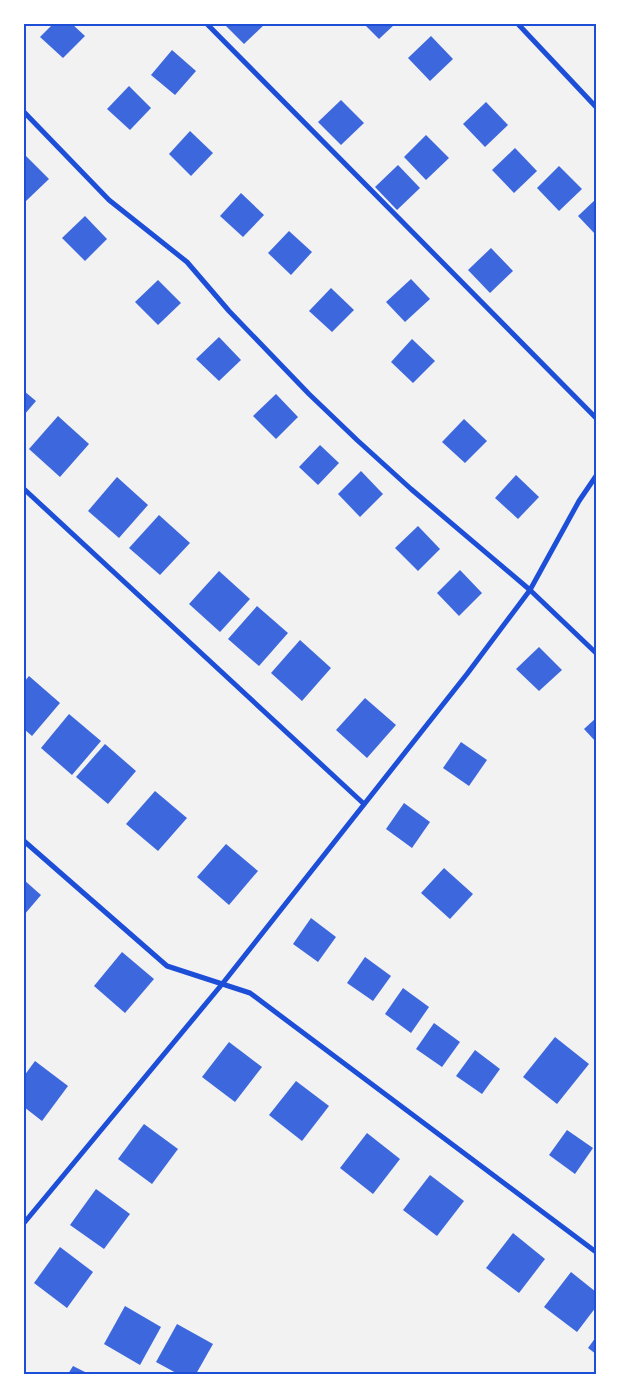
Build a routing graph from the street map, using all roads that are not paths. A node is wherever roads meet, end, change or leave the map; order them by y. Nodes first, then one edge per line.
1 (207, 24) edge
2 (518, 24) edge
3 (596, 107) edge
4 (24, 112) edge
5 (596, 418) edge
6 (596, 476) edge
7 (24, 489) edge
8 (530, 590) junction
9 (596, 653) edge
10 (364, 804) junction
11 (24, 841) edge
12 (223, 983) junction
13 (24, 1223) edge
14 (596, 1252) edge

1 - 5 street
2 - 3 street
4 - 8 street
6 - 8 street
7 - 10 street
8 - 9 street
8 - 10 street
10 - 12 street
11 - 12 street
12 - 13 street
12 - 14 street

